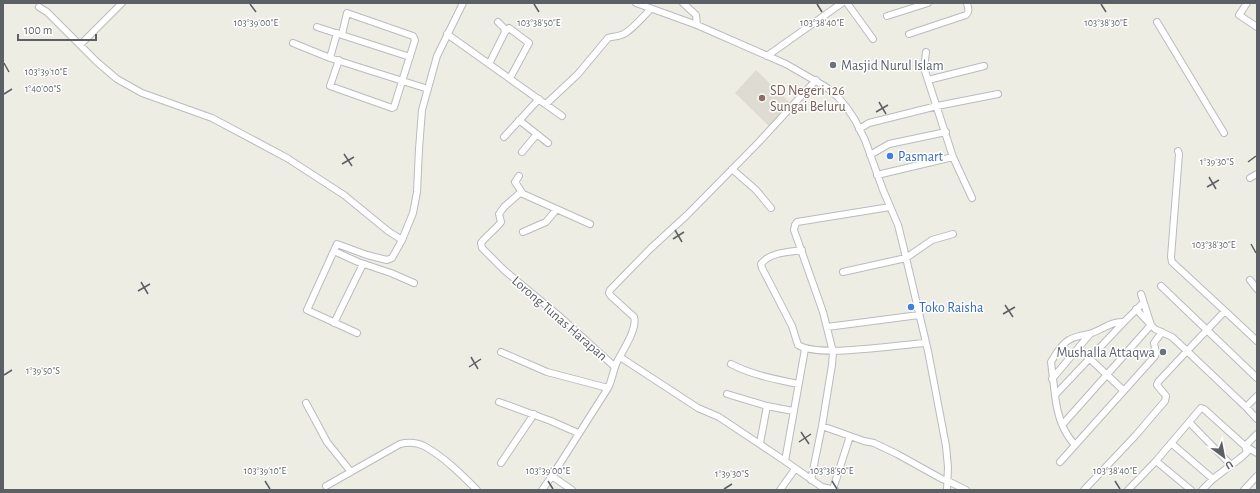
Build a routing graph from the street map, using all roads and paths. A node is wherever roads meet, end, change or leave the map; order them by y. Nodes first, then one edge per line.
1 (122, 3) edge
2 (463, 3) edge
3 (636, 3) edge
4 (683, 3) edge
5 (842, 3) edge
6 (847, 3) edge
7 (928, 3) edge
8 (967, 3) edge
9 (1247, 3) edge
10 (39, 7) dead end
11 (651, 8) junction
12 (887, 16) dead end
13 (498, 22) dead end
14 (1157, 22) dead end
15 (697, 25) junction
16 (317, 27) dead end
17 (1257, 28) edge
18 (505, 32) junction
19 (339, 34) junction
20 (447, 34) junction
21 (909, 34) dead end
22 (873, 39) dead end
23 (293, 43) dead end
24 (80, 44) junction
25 (926, 52) dead end
26 (767, 56) junction
27 (410, 57) junction
28 (330, 58) junction
29 (339, 60) junction
30 (489, 64) junction
31 (984, 66) dead end
32 (510, 78) junction
33 (816, 80) junction
34 (928, 80) junction
35 (403, 81) junction
36 (428, 89) junction
37 (998, 94) dead end
38 (539, 99) junction
39 (546, 104) junction
40 (937, 106) junction
41 (562, 116) dead end
42 (519, 120) junction
43 (859, 129) junction
44 (946, 132) junction
45 (537, 134) junction
46 (1224, 134) dead end
47 (504, 137) dead end
48 (548, 143) dead end
49 (1178, 151) dead end
50 (522, 152) dead end
51 (870, 155) junction
52 (953, 157) junction
53 (732, 169) junction
54 (1257, 174) edge
55 (877, 175) junction
56 (519, 176) dead end
57 (1250, 178) dead end
58 (521, 192) junction
59 (972, 198) dead end
60 (890, 207) junction
61 (771, 208) dead end
62 (556, 210) junction
63 (590, 224) dead end
64 (524, 232) dead end
65 (953, 234) dead end
66 (402, 240) junction
67 (802, 250) junction
68 (334, 251) junction
69 (906, 258) junction
70 (363, 264) junction
71 (843, 272) dead end
72 (1250, 280) dead end
73 (414, 283) dead end
74 (1161, 286) dead end
75 (1257, 289) edge
76 (1142, 294) dead end
77 (1143, 302) junction
78 (1136, 310) junction
79 (1225, 311) junction
80 (919, 316) junction
81 (1124, 322) junction
82 (334, 323) junction
83 (1151, 325) junction
84 (827, 327) junction
85 (1206, 330) junction
86 (1162, 332) junction
87 (357, 333) dead end
88 (1090, 334) junction
89 (1257, 341) edge
90 (926, 343) junction
91 (805, 349) junction
92 (1187, 351) junction
93 (500, 352) dead end
94 (833, 352) junction
95 (620, 357) junction
96 (1089, 358) junction
97 (731, 364) dead end
98 (615, 367) junction
99 (1107, 374) junction
100 (1257, 378) edge
101 (1052, 379) junction
102 (798, 384) junction
103 (608, 388) junction
104 (1123, 390) junction
105 (727, 394) dead end
106 (1055, 395) junction
107 (1257, 396) edge
108 (499, 402) dead end
109 (306, 403) dead end
110 (767, 406) junction
111 (1246, 408) junction
112 (793, 411) junction
113 (534, 414) junction
114 (1257, 419) edge
115 (1188, 422) junction
116 (1062, 424) junction
117 (822, 426) junction
118 (578, 433) junction
119 (1257, 434) edge
120 (850, 436) junction
121 (1172, 443) junction
122 (760, 444) junction
123 (1075, 445) junction
124 (1245, 446) junction
125 (1257, 453) edge
126 (785, 461) junction
127 (1156, 461) junction
128 (1060, 462) dead end
129 (501, 463) dead end
130 (1231, 465) junction
131 (795, 469) junction
132 (351, 472) junction
133 (552, 476) junction
134 (1257, 476) edge
135 (1213, 479) junction
136 (811, 480) junction
137 (948, 481) junction
138 (326, 486) dead end
139 (822, 488) edge
140 (477, 490) edge
141 (542, 490) edge
142 (572, 490) edge
143 (780, 490) edge
144 (834, 490) edge
145 (947, 490) edge
146 (966, 490) edge
147 (1084, 490) edge
148 (1128, 490) edge
149 (1191, 490) edge
150 (1202, 490) edge
151 (1244, 490) edge

1 - 24 street
2 - 20 street
3 - 11 street
4 - 15 street
5 - 26 street
6 - 22 street
7 - 12 street
8 - 21 street
9 - 17 street
10 - 24 street
11 - 15 street
11 - 39 street
13 - 18 street
14 - 46 street
15 - 26 street
16 - 19 street
18 - 30 street
18 - 32 street
19 - 27 street
19 - 27 street
19 - 28 street
20 - 30 street
20 - 36 street
23 - 28 street
24 - 66 street
25 - 34 street
26 - 33 street
27 - 35 street
28 - 29 street
29 - 35 street
29 - 35 street
30 - 32 street
31 - 34 street
32 - 38 street
33 - 43 street
33 - 53 street
34 - 40 street
35 - 36 street
36 - 66 street
37 - 40 street
38 - 39 street
38 - 42 street
39 - 41 street
40 - 43 street
40 - 44 street
42 - 45 street
42 - 47 street
43 - 51 street
44 - 51 street
44 - 52 street
45 - 48 street
45 - 50 street
49 - 79 street
51 - 55 street
52 - 55 street
52 - 59 street
53 - 61 street
53 - 95 street
54 - 57 street
55 - 60 street
56 - 58 street
58 - 62 street
58 - 98 street, Lorong Tunas Harapan
60 - 67 street
60 - 69 street
62 - 63 street
62 - 64 street
65 - 69 street
66 - 68 street
67 - 84 street
67 - 91 street
68 - 70 street
68 - 82 street
69 - 71 street
69 - 80 street
70 - 73 street
70 - 82 street
72 - 75 street
74 - 85 street
76 - 77 street
77 - 78 street
77 - 83 street
78 - 81 street
78 - 83 street
79 - 85 street
79 - 89 street
80 - 84 street
80 - 90 street
81 - 88 street
81 - 96 street
82 - 87 street
83 - 86 street
83 - 99 street
84 - 94 street
85 - 92 street
85 - 100 street
86 - 92 street
86 - 104 street
88 - 101 street
88 - 101 street
90 - 94 street
90 - 137 street
91 - 94 street
91 - 102 street
92 - 111 street
92 - 147 street
93 - 103 street
94 - 117 street
95 - 98 street
95 - 122 street
96 - 99 street
96 - 106 street
97 - 102 street
98 - 103 street
99 - 104 street
99 - 116 street
101 - 106 street
102 - 112 street
103 - 118 street
104 - 123 street
105 - 110 street
106 - 116 street
107 - 111 street
108 - 113 street
109 - 132 street
110 - 112 street
110 - 122 street
111 - 114 street
112 - 126 street
113 - 118 street
113 - 129 street
115 - 121 street
115 - 124 street
115 - 130 street
116 - 123 street
117 - 120 street
117 - 136 street
118 - 133 street
119 - 124 street
120 - 137 street
120 - 144 street
121 - 127 street
121 - 135 street
122 - 126 street
123 - 128 street
124 - 125 street
124 - 130 street
126 - 131 street
127 - 148 street
127 - 149 street
130 - 135 street
131 - 136 street
131 - 143 street
132 - 138 street
132 - 140 street
133 - 141 street
133 - 142 street
134 - 151 street
135 - 150 street
136 - 139 street
137 - 145 street
137 - 146 street
139 - 144 street

